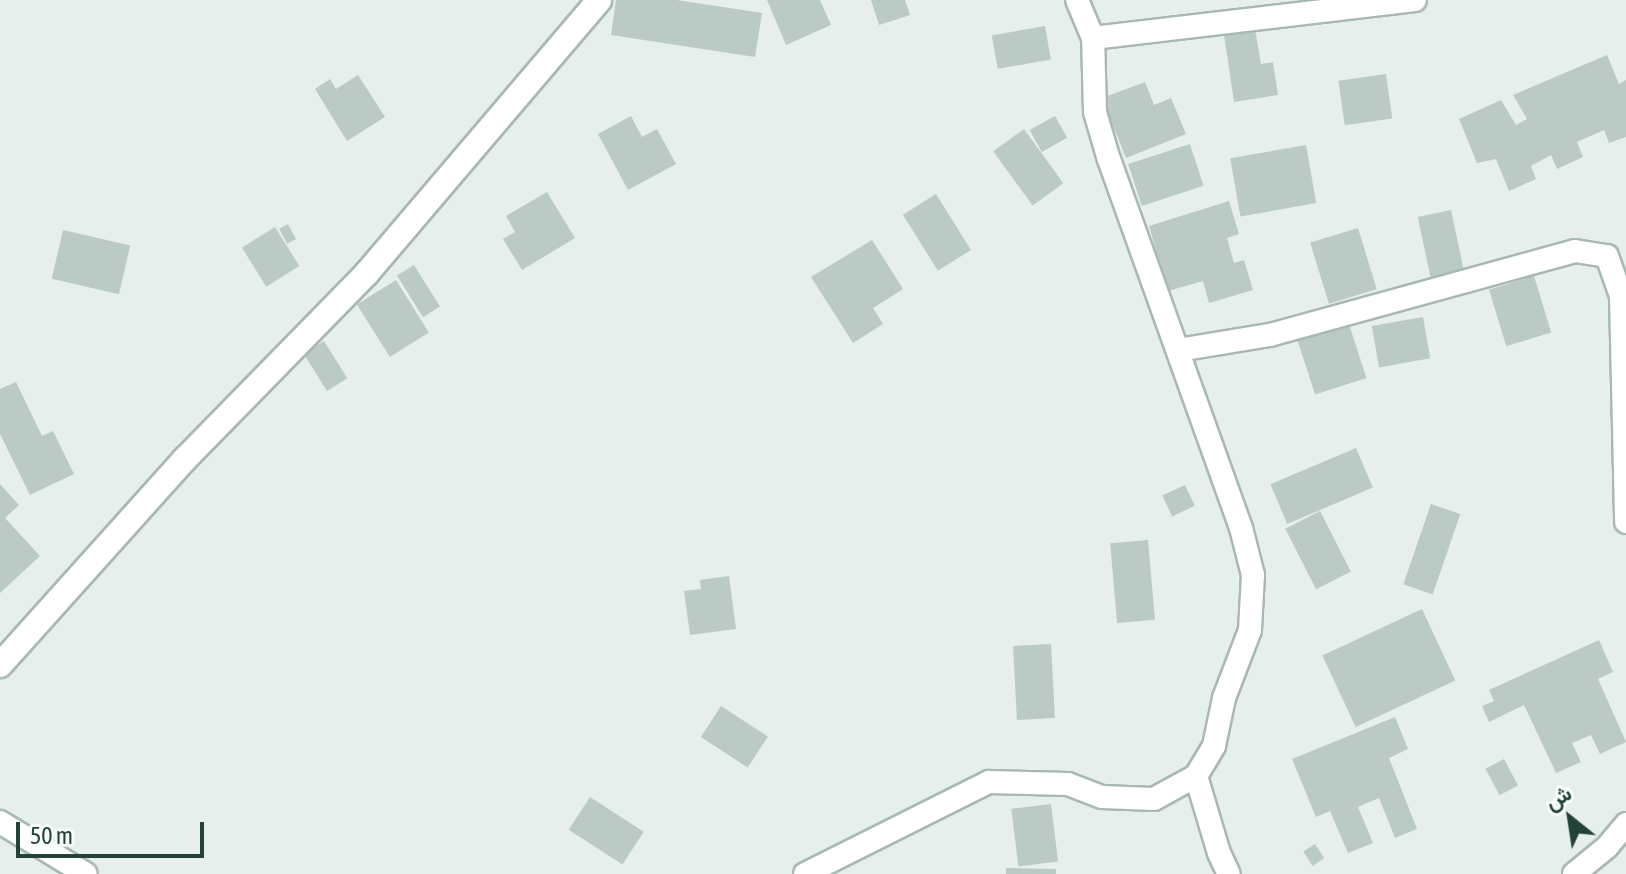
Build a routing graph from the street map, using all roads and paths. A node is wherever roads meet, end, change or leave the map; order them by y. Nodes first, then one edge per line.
1 (599, 0) edge
2 (1077, 0) edge
3 (1415, 0) edge
4 (1093, 38) junction
5 (1178, 350) junction
6 (1626, 522) edge
7 (0, 665) edge
8 (1196, 776) junction
9 (0, 822) edge
10 (1626, 824) edge
11 (86, 874) edge
12 (805, 874) edge
13 (1229, 874) edge
14 (1574, 874) edge

1 - 7 main road
2 - 4 street
3 - 4 street
4 - 5 street
5 - 6 street
5 - 8 street
8 - 12 street
8 - 13 street
9 - 11 street
10 - 14 street

